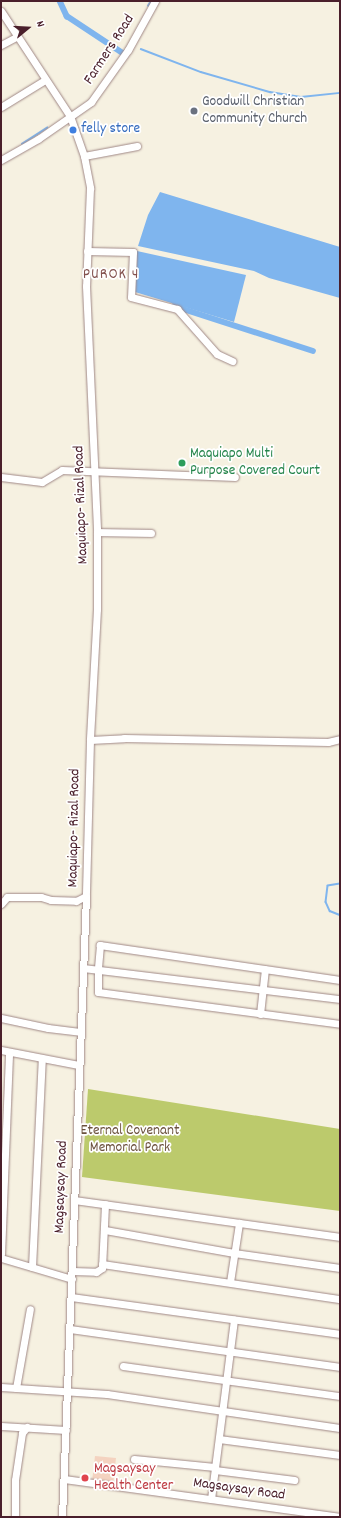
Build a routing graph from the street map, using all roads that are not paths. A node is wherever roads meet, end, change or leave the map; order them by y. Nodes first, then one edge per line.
1 (155, 1) edge
2 (1, 11) edge
3 (16, 36) junction
4 (1, 44) edge
5 (45, 80) junction
6 (1, 107) edge
7 (69, 115) junction
8 (138, 146) dead end
9 (84, 156) junction
10 (1, 160) edge
11 (87, 251) junction
12 (232, 361) dead end
13 (92, 470) junction
14 (1, 477) edge
15 (235, 477) dead end
16 (97, 532) junction
17 (151, 533) dead end
18 (340, 739) edge
19 (90, 740) junction
20 (86, 896) junction
21 (1, 904) edge
22 (83, 968) junction
23 (265, 969) junction
24 (98, 970) junction
25 (340, 980) edge
26 (262, 989) junction
27 (340, 1000) edge
28 (260, 1014) junction
29 (1, 1018) edge
30 (340, 1024) edge
31 (80, 1032) junction
32 (1, 1050) edge
33 (9, 1052) junction
34 (42, 1058) junction
35 (79, 1065) junction
36 (74, 1200) junction
37 (105, 1204) junction
38 (239, 1223) junction
39 (104, 1230) junction
40 (340, 1237) edge
41 (234, 1253) junction
42 (1, 1254) edge
43 (1, 1258) edge
44 (102, 1264) junction
45 (32, 1267) junction
46 (340, 1268) edge
47 (72, 1270) junction
48 (72, 1279) junction
49 (230, 1282) junction
50 (71, 1297) junction
51 (340, 1299) edge
52 (30, 1308) dead end
53 (234, 1319) junction
54 (70, 1329) junction
55 (340, 1334) edge
56 (230, 1350) junction
57 (123, 1366) dead end
58 (340, 1367) edge
59 (226, 1379) junction
60 (1, 1387) edge
61 (16, 1388) junction
62 (68, 1391) junction
63 (340, 1396) edge
64 (222, 1411) junction
65 (1, 1426) edge
66 (27, 1427) junction
67 (340, 1428) edge
68 (66, 1430) junction
69 (219, 1439) junction
70 (340, 1455) edge
71 (134, 1459) dead end
72 (215, 1469) junction
73 (64, 1479) junction
74 (294, 1480) dead end
75 (211, 1499) junction
76 (15, 1517) edge
77 (62, 1517) edge
78 (340, 1517) edge

1 - 7 street, Farmers Road
2 - 3 street, Maquiapo- Rizal Road
3 - 4 street
3 - 5 street, Maquiapo- Rizal Road
5 - 6 street
5 - 7 street, Maquiapo- Rizal Road
7 - 9 street, Maquiapo- Rizal Road
7 - 10 street, Farmers Road
8 - 9 street
9 - 11 street, Maquiapo- Rizal Road
11 - 12 street
11 - 13 street, Maquiapo- Rizal Road
13 - 14 street
13 - 15 street
13 - 16 street, Maquiapo- Rizal Road
16 - 17 street
16 - 19 street, Maquiapo- Rizal Road
18 - 19 street
19 - 20 street, Maquiapo- Rizal Road
20 - 21 street
20 - 22 street, Magsaysay Road
22 - 24 street
22 - 31 street, Magsaysay Road
23 - 24 street
23 - 25 street
23 - 26 street
24 - 26 street
24 - 28 street
26 - 27 street
26 - 28 street
28 - 30 street
29 - 31 street
31 - 35 street, Magsaysay Road
32 - 33 street
33 - 34 street
33 - 42 street
34 - 35 street
34 - 45 street
35 - 36 street, Magsaysay Road
36 - 37 street
36 - 47 street, Magsaysay Road
37 - 38 street
37 - 39 street
38 - 40 street
38 - 41 street
39 - 41 street
39 - 44 street
41 - 46 street
41 - 49 street
43 - 45 street
44 - 47 street
44 - 49 street
45 - 48 street
47 - 48 street, Magsaysay Road
48 - 50 street, Magsaysay Road
49 - 51 street
50 - 53 street
50 - 54 street, Magsaysay Road
52 - 61 street
53 - 55 street
53 - 56 street
54 - 56 street
54 - 62 street, Magsaysay Road
56 - 58 street
56 - 59 street
57 - 59 street
59 - 63 street
59 - 64 street
60 - 61 street
61 - 62 street
62 - 64 street
62 - 68 street, Magsaysay Road
64 - 67 street
64 - 69 street
65 - 66 street
66 - 68 street
66 - 76 street
68 - 73 street, Magsaysay Road
69 - 70 street
69 - 72 street
71 - 72 street
72 - 74 street
72 - 75 street
73 - 75 street, Magsaysay Road
73 - 77 street, Magsaysay Road
75 - 78 street, Magsaysay Road

